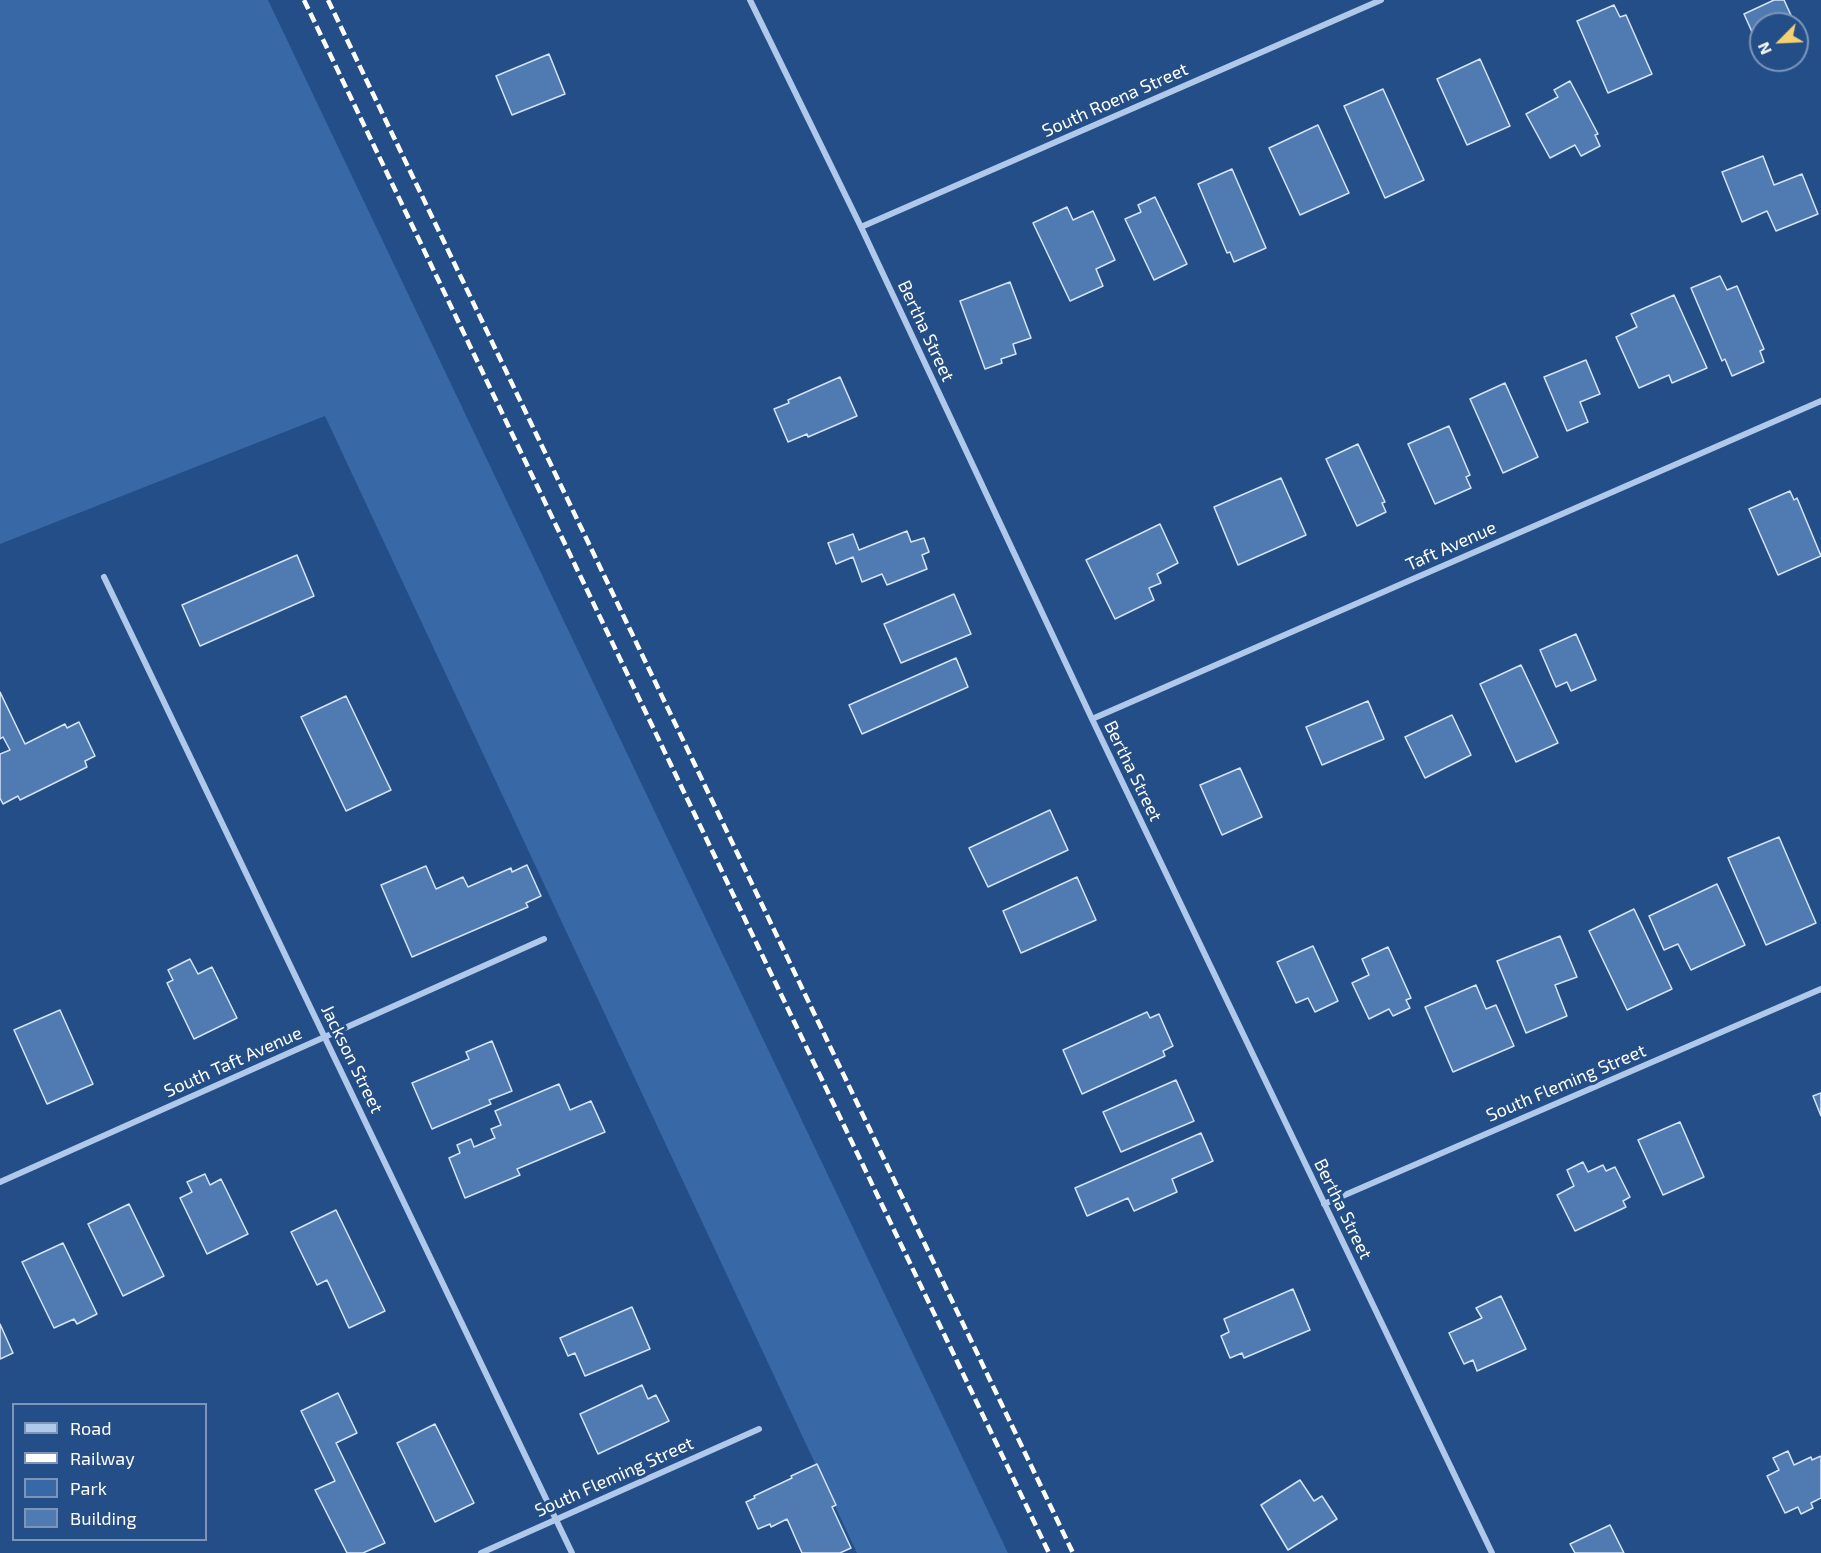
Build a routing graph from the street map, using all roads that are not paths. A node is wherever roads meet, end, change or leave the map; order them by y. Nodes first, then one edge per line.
1 (750, 0) edge
2 (1381, 0) edge
3 (861, 227) junction
4 (1821, 401) edge
5 (104, 578) dead end
6 (1092, 719) junction
7 (544, 939) dead end
8 (1821, 989) edge
9 (325, 1037) junction
10 (0, 1182) edge
11 (1324, 1204) junction
12 (759, 1429) dead end
13 (556, 1520) junction
14 (481, 1553) edge
15 (572, 1553) edge
16 (1492, 1553) edge

1 - 3 street, Bertha Street
2 - 3 street, South Roena Street
3 - 6 street, Bertha Street
4 - 6 street, Taft Avenue
5 - 9 street, Jackson Street
6 - 11 street, Bertha Street
7 - 9 street, South Taft Avenue
8 - 11 street, South Fleming Street
9 - 10 street, South Taft Avenue
9 - 13 street, Jackson Street
11 - 16 street, Bertha Street
12 - 13 street, South Fleming Street
13 - 14 street, South Fleming Street
13 - 15 street, Jackson Street

